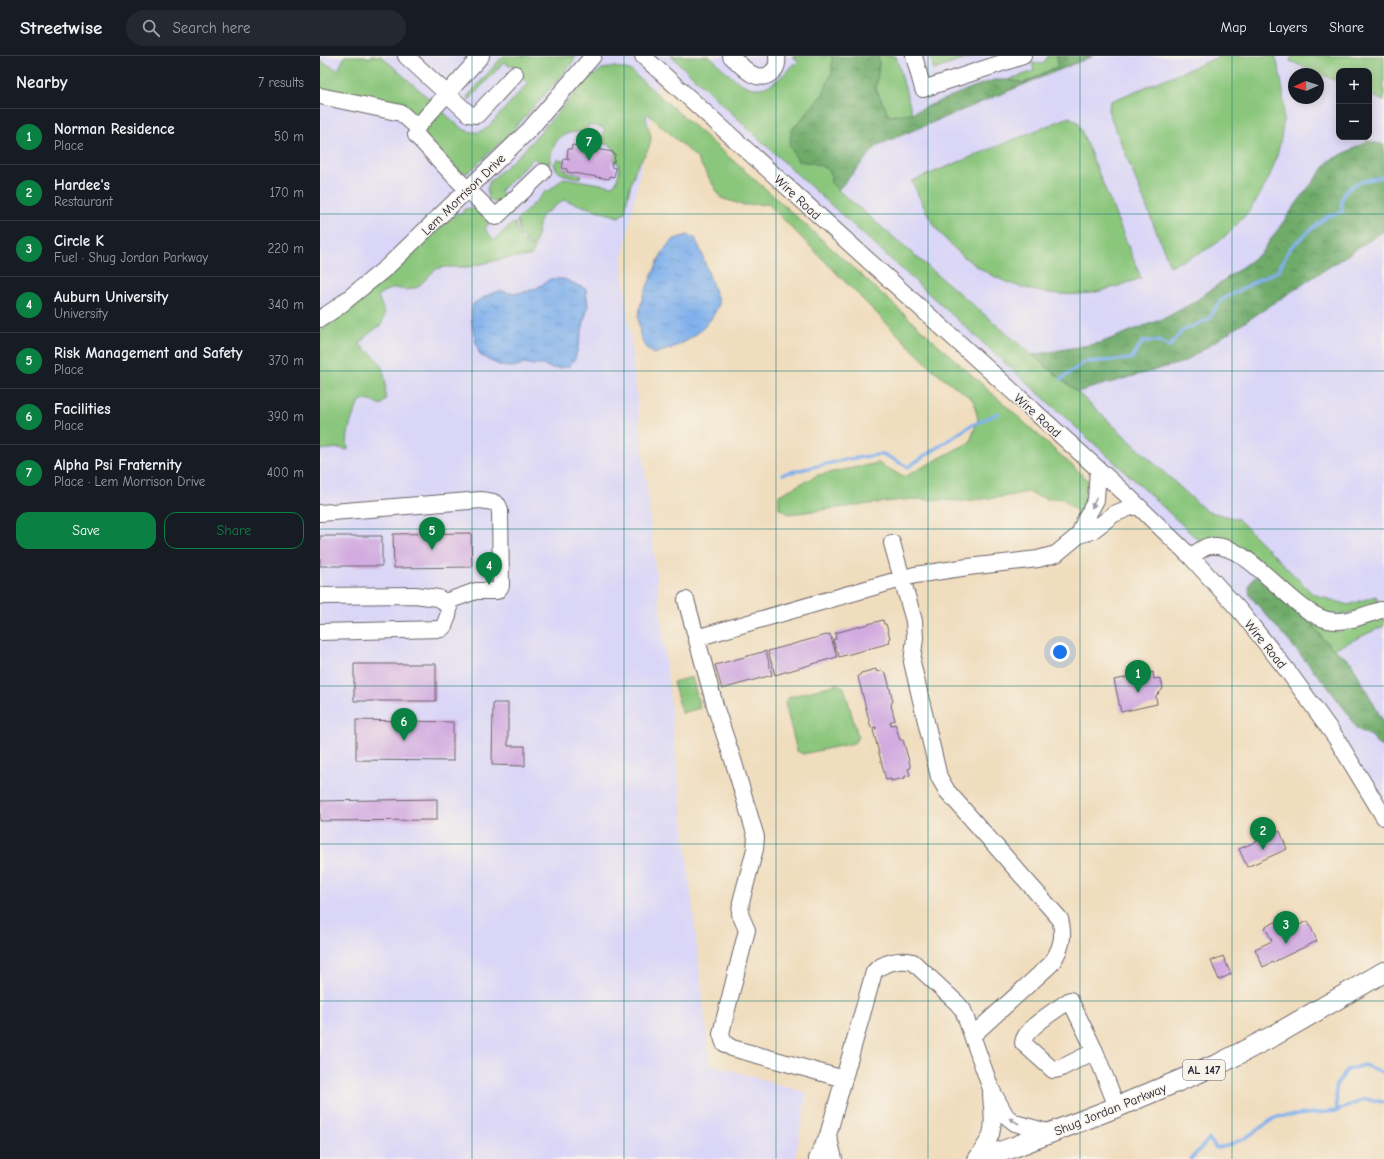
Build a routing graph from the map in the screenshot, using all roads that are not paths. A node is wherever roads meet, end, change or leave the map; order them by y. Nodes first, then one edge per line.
1 (406, 56) edge
2 (481, 56) edge
3 (593, 56) edge
4 (643, 56) edge
5 (731, 56) edge
6 (777, 56) edge
7 (914, 56) edge
8 (1023, 56) edge
9 (514, 74) dead end
10 (446, 94) junction
11 (320, 96) edge
12 (417, 127) junction
13 (543, 172) dead end
14 (468, 189) junction
15 (320, 319) edge
16 (1098, 469) junction
17 (1136, 504) junction
18 (320, 513) edge
19 (1078, 535) junction
20 (892, 543) dead end
21 (1190, 557) junction
22 (902, 580) junction
23 (320, 596) edge
24 (686, 600) dead end
25 (445, 602) junction
26 (1381, 610) dead end
27 (320, 632) edge
28 (696, 638) junction
29 (1384, 817) edge
30 (1384, 960) edge
31 (1380, 976) edge
32 (973, 1035) junction
33 (1095, 1051) junction
34 (844, 1079) junction
35 (990, 1089) junction
36 (1117, 1107) junction
37 (1050, 1133) junction
38 (828, 1136) junction
39 (817, 1159) edge
40 (834, 1159) edge
41 (976, 1159) edge
42 (980, 1159) edge

1 - 10 street
2 - 10 street
3 - 14 street, Lem Morrison Drive
4 - 16 street, Wire Road
5 - 6 street
7 - 8 street
9 - 10 street
10 - 12 street
11 - 12 street
12 - 14 street
13 - 14 street
14 - 15 street, Lem Morrison Drive
16 - 17 street, Wire Road
16 -> 19 street
17 - 19 street
17 - 21 street, Wire Road
18 - 25 street
19 - 22 street
20 - 22 street
21 - 26 street
21 - 29 street, Wire Road
22 - 28 street
22 - 32 street
23 - 25 street
24 - 28 street
25 - 27 street
28 - 34 street
30 - 31 main road
31 - 36 main road, Shug Jordan Parkway / AL 147
32 - 34 street
32 - 35 street
33 - 33 street
33 - 36 street
34 - 38 street
37 -> 35 street
35 - 41 street
36 - 37 main road, Shug Jordan Parkway / AL 147
37 - 42 main road, Shug Jordan Parkway / AL 147
38 - 39 street
38 - 40 street

